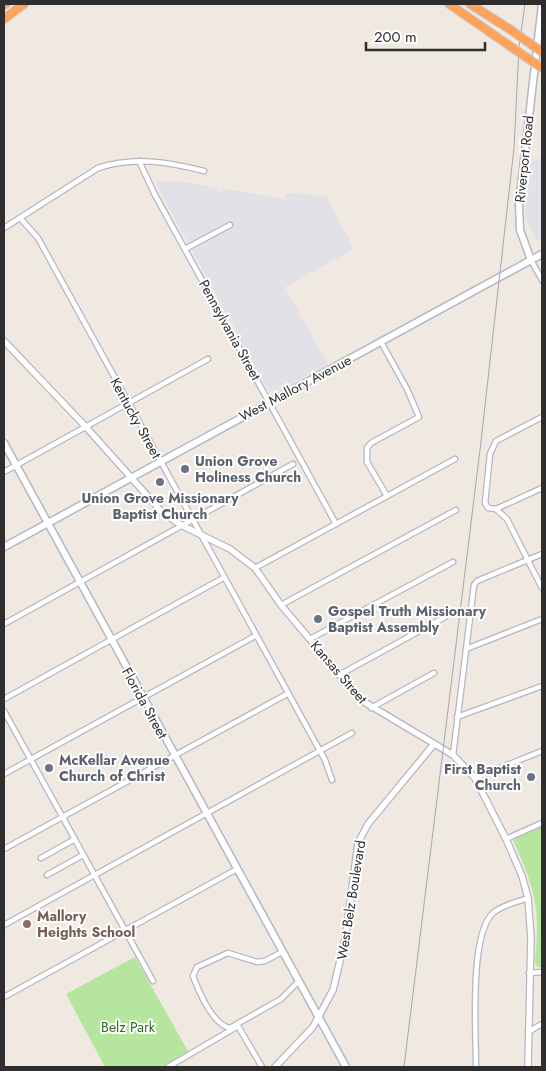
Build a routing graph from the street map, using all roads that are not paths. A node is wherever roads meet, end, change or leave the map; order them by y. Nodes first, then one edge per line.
1 (24, 4) edge
2 (449, 4) edge
3 (470, 4) edge
4 (542, 4) edge
5 (4, 19) edge
6 (542, 52) edge
7 (542, 68) edge
8 (139, 161) junction
9 (204, 171) dead end
10 (21, 219) junction
11 (230, 225) dead end
12 (4, 228) edge
13 (185, 250) junction
14 (542, 254) edge
15 (531, 260) junction
16 (542, 280) edge
17 (4, 341) edge
18 (380, 342) junction
19 (208, 359) dead end
20 (270, 401) junction
21 (127, 404) junction
22 (542, 417) edge
23 (86, 427) junction
24 (4, 442) edge
25 (456, 459) dead end
26 (160, 462) junction
27 (293, 464) dead end
28 (16, 465) junction
29 (4, 472) edge
30 (132, 477) junction
31 (542, 488) edge
32 (386, 496) junction
33 (496, 509) junction
34 (456, 510) dead end
35 (190, 520) junction
36 (48, 523) junction
37 (336, 524) junction
38 (181, 525) junction
39 (199, 535) junction
40 (4, 547) edge
41 (542, 554) edge
42 (527, 560) junction
43 (453, 562) dead end
44 (255, 568) junction
45 (223, 578) junction
46 (79, 583) junction
47 (542, 588) edge
48 (282, 605) junction
49 (445, 617) dead end
50 (542, 619) edge
51 (4, 624) edge
52 (255, 636) junction
53 (111, 639) junction
54 (310, 639) junction
55 (466, 649) junction
56 (434, 672) dead end
57 (339, 675) junction
58 (542, 686) edge
59 (287, 694) junction
60 (142, 698) junction
61 (4, 699) edge
62 (371, 708) junction
63 (4, 711) edge
64 (457, 717) junction
65 (352, 733) dead end
66 (434, 744) junction
67 (318, 751) junction
68 (542, 752) edge
69 (174, 755) junction
70 (453, 755) junction
71 (30, 759) junction
72 (4, 774) edge
73 (475, 778) junction
74 (332, 780) dead end
75 (206, 814) junction
76 (63, 817) junction
77 (542, 823) edge
78 (75, 839) junction
79 (506, 839) junction
80 (4, 849) edge
81 (83, 855) junction
82 (41, 858) dead end
83 (237, 869) junction
84 (47, 875) dead end
85 (95, 875) junction
86 (528, 898) junction
87 (4, 925) edge
88 (124, 931) junction
89 (282, 952) junction
90 (542, 972) edge
91 (529, 973) junction
92 (153, 981) dead end
93 (299, 981) junction
94 (4, 997) edge
95 (319, 1017) junction
96 (542, 1024) edge
97 (528, 1032) junction
98 (175, 1065) edge
99 (168, 1067) edge
100 (262, 1067) edge
101 (275, 1067) edge
102 (346, 1067) edge
103 (476, 1067) edge
104 (528, 1067) edge

1 - 5 highway
2 - 7 highway, bridge
3 - 6 highway, bridge
4 - 15 main road, Riverport Road
8 - 9 street
8 - 10 street
8 - 13 street, Pennsylvania Street
10 - 12 street
10 - 21 street, Kentucky Street
11 - 13 street
13 - 20 street, Pennsylvania Street
14 - 15 main road, West Mallory Avenue
15 - 16 street, Riverport Road
15 - 18 main road, West Mallory Avenue
17 - 23 street, Kansas Street
18 - 20 main road, West Mallory Avenue
18 - 32 street
19 - 21 street
20 - 26 main road, West Mallory Avenue
20 - 37 street, Pennsylvania Street
21 - 23 street
21 - 26 street, Kentucky Street
22 - 33 street
23 - 28 street
23 - 30 street, Kansas Street
24 - 28 main road, Florida Street
25 - 32 street
26 - 30 main road, West Mallory Avenue
26 - 35 street, Kentucky Street
27 - 35 street
28 - 29 street
28 - 36 main road, Florida Street
30 - 36 main road, West Mallory Avenue
30 - 38 street, Kansas Street
31 - 33 street
32 - 37 street
33 - 42 street
34 - 48 street
35 - 38 street
35 - 39 street, Kentucky Street
36 - 40 main road, West Mallory Avenue
36 - 46 main road, Florida Street
37 - 44 street
38 - 39 street, Kansas Street
38 - 46 street
39 - 44 street, Kansas Street
39 - 45 street, Kentucky Street
41 - 42 street
42 - 47 street
42 - 55 street
43 - 54 street
44 - 48 street, Kansas Street
45 - 52 street, Kentucky Street
45 - 53 street
46 - 51 street
46 - 53 main road, Florida Street
48 - 54 street, Kansas Street
49 - 57 street
50 - 55 street
52 - 59 street, Kentucky Street
52 - 60 street
53 - 60 main road, Florida Street
53 - 61 street
54 - 57 street, Kansas Street
55 - 64 street
56 - 62 street
57 - 62 street, Kansas Street
58 - 64 street
59 - 67 street, Kentucky Street
59 - 69 street
60 - 69 main road, Florida Street
60 - 71 street
62 - 66 street, Kansas Street
63 - 71 street
64 - 70 street
65 - 67 street
66 - 70 street, Kansas Street
66 - 95 street, West Belz Boulevard
67 - 74 street, Kentucky Street
67 - 75 street
68 - 73 street
69 - 75 main road, Florida Street
69 - 76 street
70 - 73 street, Kansas Street
71 - 72 street
71 - 76 street
73 - 79 street, Kansas Street
75 - 83 main road, Florida Street
75 - 85 street
76 - 78 street
76 - 80 street
77 - 79 street
78 - 81 street
78 - 82 street
79 - 86 street, Kansas Street
81 - 84 street
81 - 85 street
83 - 88 street
83 - 89 main road, Florida Street
85 - 87 street
85 - 88 street
86 - 91 street, Kansas Street
86 - 103 street
88 - 92 street
88 - 94 street
89 - 93 main road, Florida Street
89 - 93 street
90 - 91 street
91 - 97 street, Kansas Street
93 - 95 main road, Florida Street
95 - 101 street, West Belz Boulevard
95 - 102 main road, Florida Street
96 - 97 street
97 - 104 street, Kansas Street
98 - 99 street
98 - 100 street

